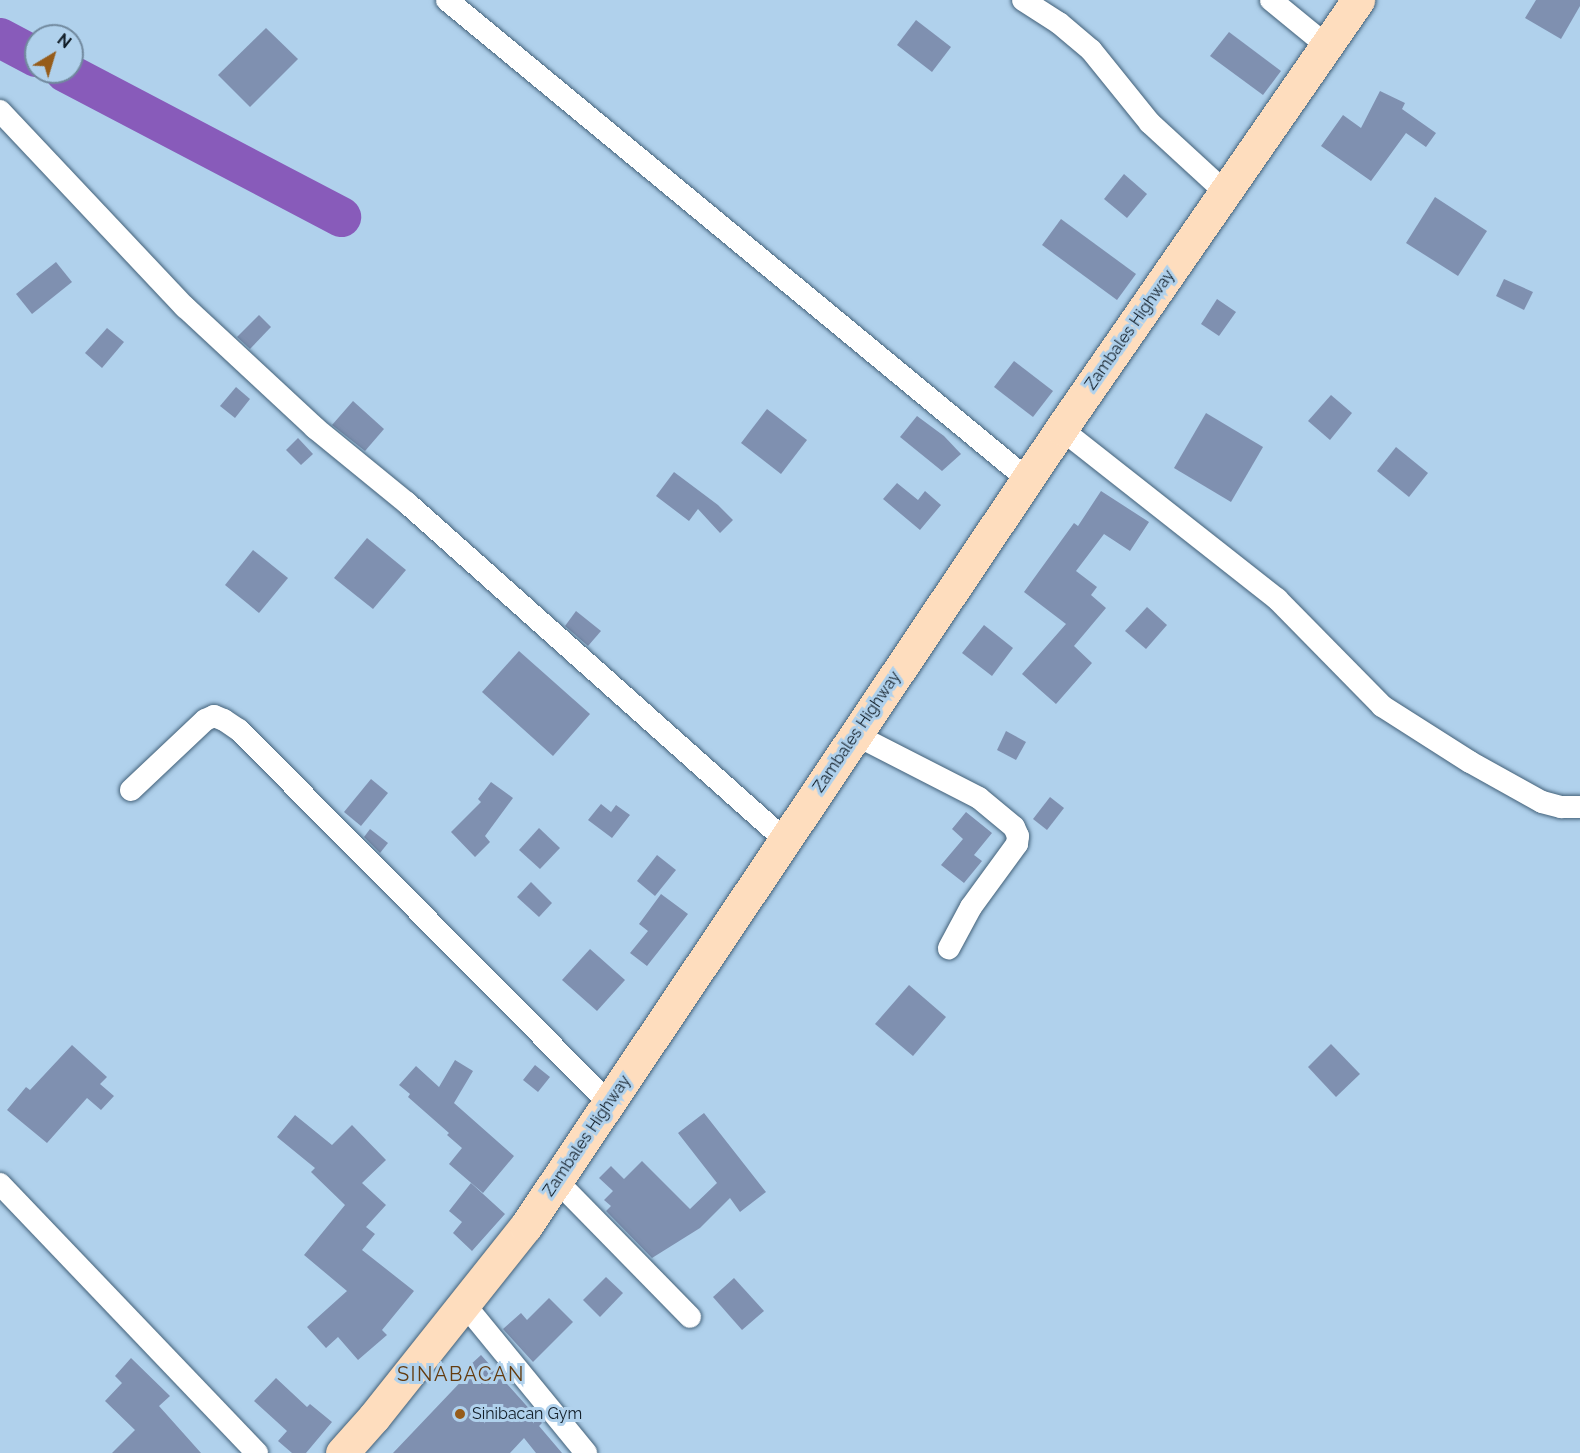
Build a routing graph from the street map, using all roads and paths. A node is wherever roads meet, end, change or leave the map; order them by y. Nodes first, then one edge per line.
1 (447, 0) edge
2 (1023, 0) edge
3 (1271, 0) edge
4 (1358, 0) edge
5 (1326, 45) junction
6 (0, 111) edge
7 (1226, 193) junction
8 (1061, 429) junction
9 (1027, 479) junction
10 (856, 735) junction
11 (131, 790) dead end
12 (1580, 807) edge
13 (785, 840) junction
14 (949, 948) dead end
15 (609, 1103) junction
16 (557, 1181) junction
17 (0, 1184) edge
18 (465, 1305) junction
19 (690, 1317) dead end
20 (257, 1453) edge
21 (342, 1453) edge
22 (586, 1453) edge

1 - 9 street
2 - 7 street
3 - 5 street
4 - 5 main road, Zambales Highway
5 - 7 main road, Zambales Highway
6 - 13 street
7 - 8 main road, Zambales Highway
8 - 9 main road, Zambales Highway
8 - 12 street
9 - 10 main road, Zambales Highway
10 - 13 main road, Zambales Highway
10 - 14 street
11 - 15 street
13 - 15 main road, Zambales Highway
15 - 16 main road, Zambales Highway
16 - 18 main road, Zambales Highway
16 - 19 street
17 - 20 street
18 - 21 main road, Zambales Highway
18 - 22 street

